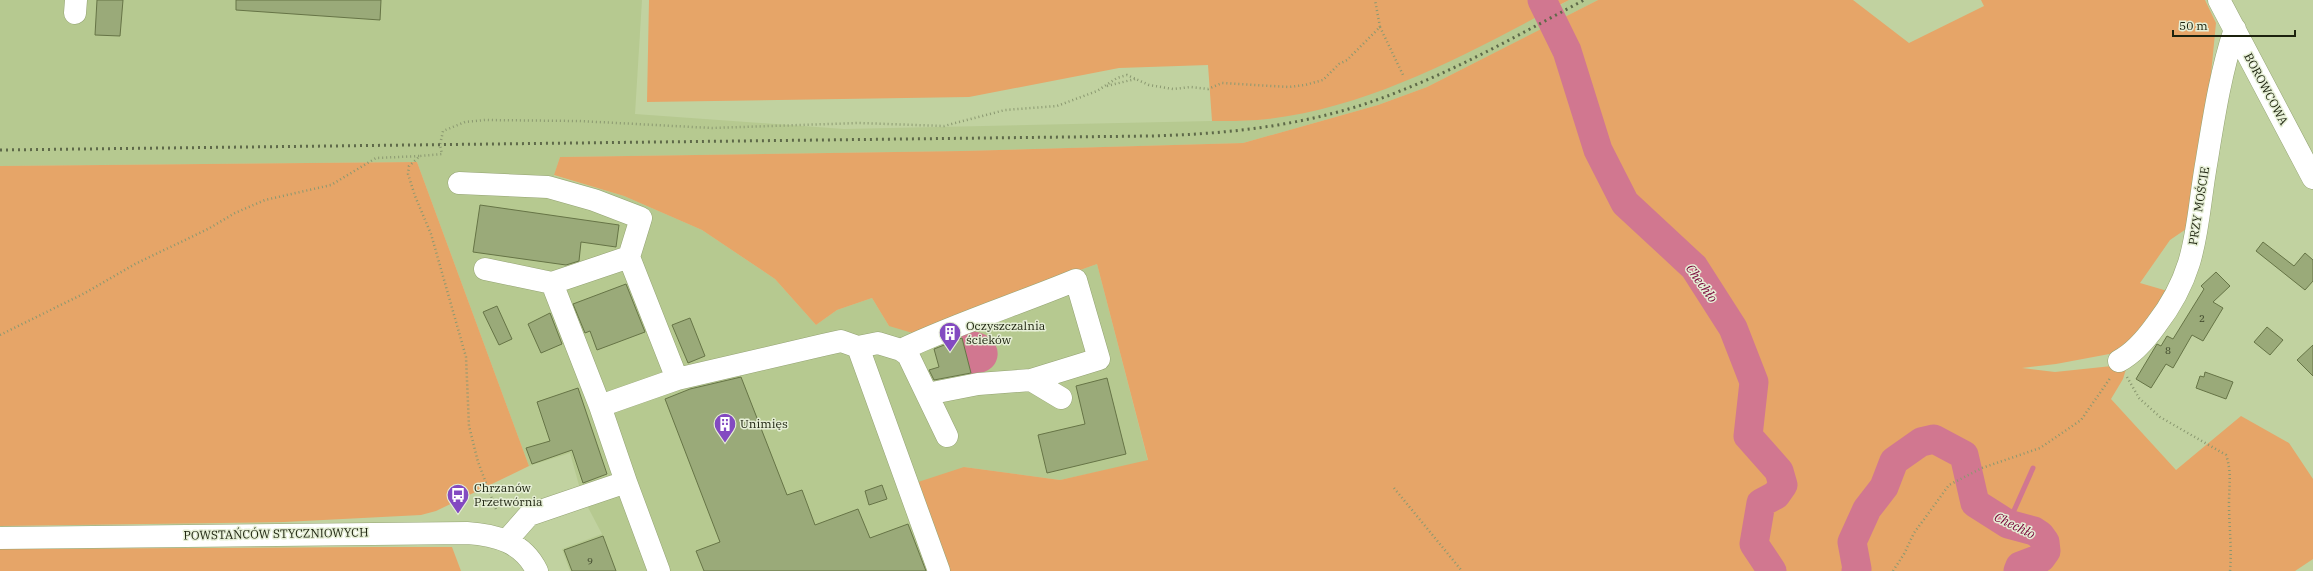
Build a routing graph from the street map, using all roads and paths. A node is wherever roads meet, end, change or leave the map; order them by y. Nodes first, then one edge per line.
1 (1375, 0) edge
2 (2220, 0) edge
3 (1380, 27) junction
4 (2235, 29) junction
5 (1403, 75) dead end
6 (1137, 79) junction
7 (1104, 87) junction
8 (420, 156) junction
9 (2313, 178) edge
10 (459, 182) dead end
11 (630, 257) junction
12 (485, 270) dead end
13 (552, 283) junction
14 (0, 335) edge
15 (858, 347) junction
16 (901, 350) junction
17 (2119, 360) junction
18 (677, 379) junction
19 (1031, 380) junction
20 (927, 394) junction
21 (1061, 398) dead end
22 (600, 406) junction
23 (947, 436) dead end
24 (626, 482) junction
25 (1394, 488) dead end
26 (496, 509) dead end
27 (0, 538) edge
28 (507, 540) junction
29 (536, 571) edge
30 (659, 571) edge
31 (939, 571) edge
32 (1462, 571) edge
33 (1893, 571) edge
34 (2230, 571) edge

1 - 3 path
2 - 4 street, BOROWCOWA
3 - 5 path
3 - 6 path
4 - 9 street, BOROWCOWA
4 - 17 street, PRZY MOŚCIE
6 - 7 path
6 - 7 path
7 - 8 path
8 - 14 path
8 - 26 path
10 - 11 street
11 - 13 street
11 - 18 street
12 - 13 street
13 - 22 street
15 - 16 street
15 - 18 street
15 - 31 street
16 - 19 street
16 - 20 street
17 - 33 path
17 - 34 path
18 - 22 street
19 - 20 street
19 - 21 street
20 - 23 street
22 - 24 street
24 - 28 street
24 - 30 street
25 - 32 path
27 - 28 street, POWSTAŃCÓW STYCZNIOWYCH
28 - 29 street, POWSTAŃCÓW STYCZNIOWYCH

